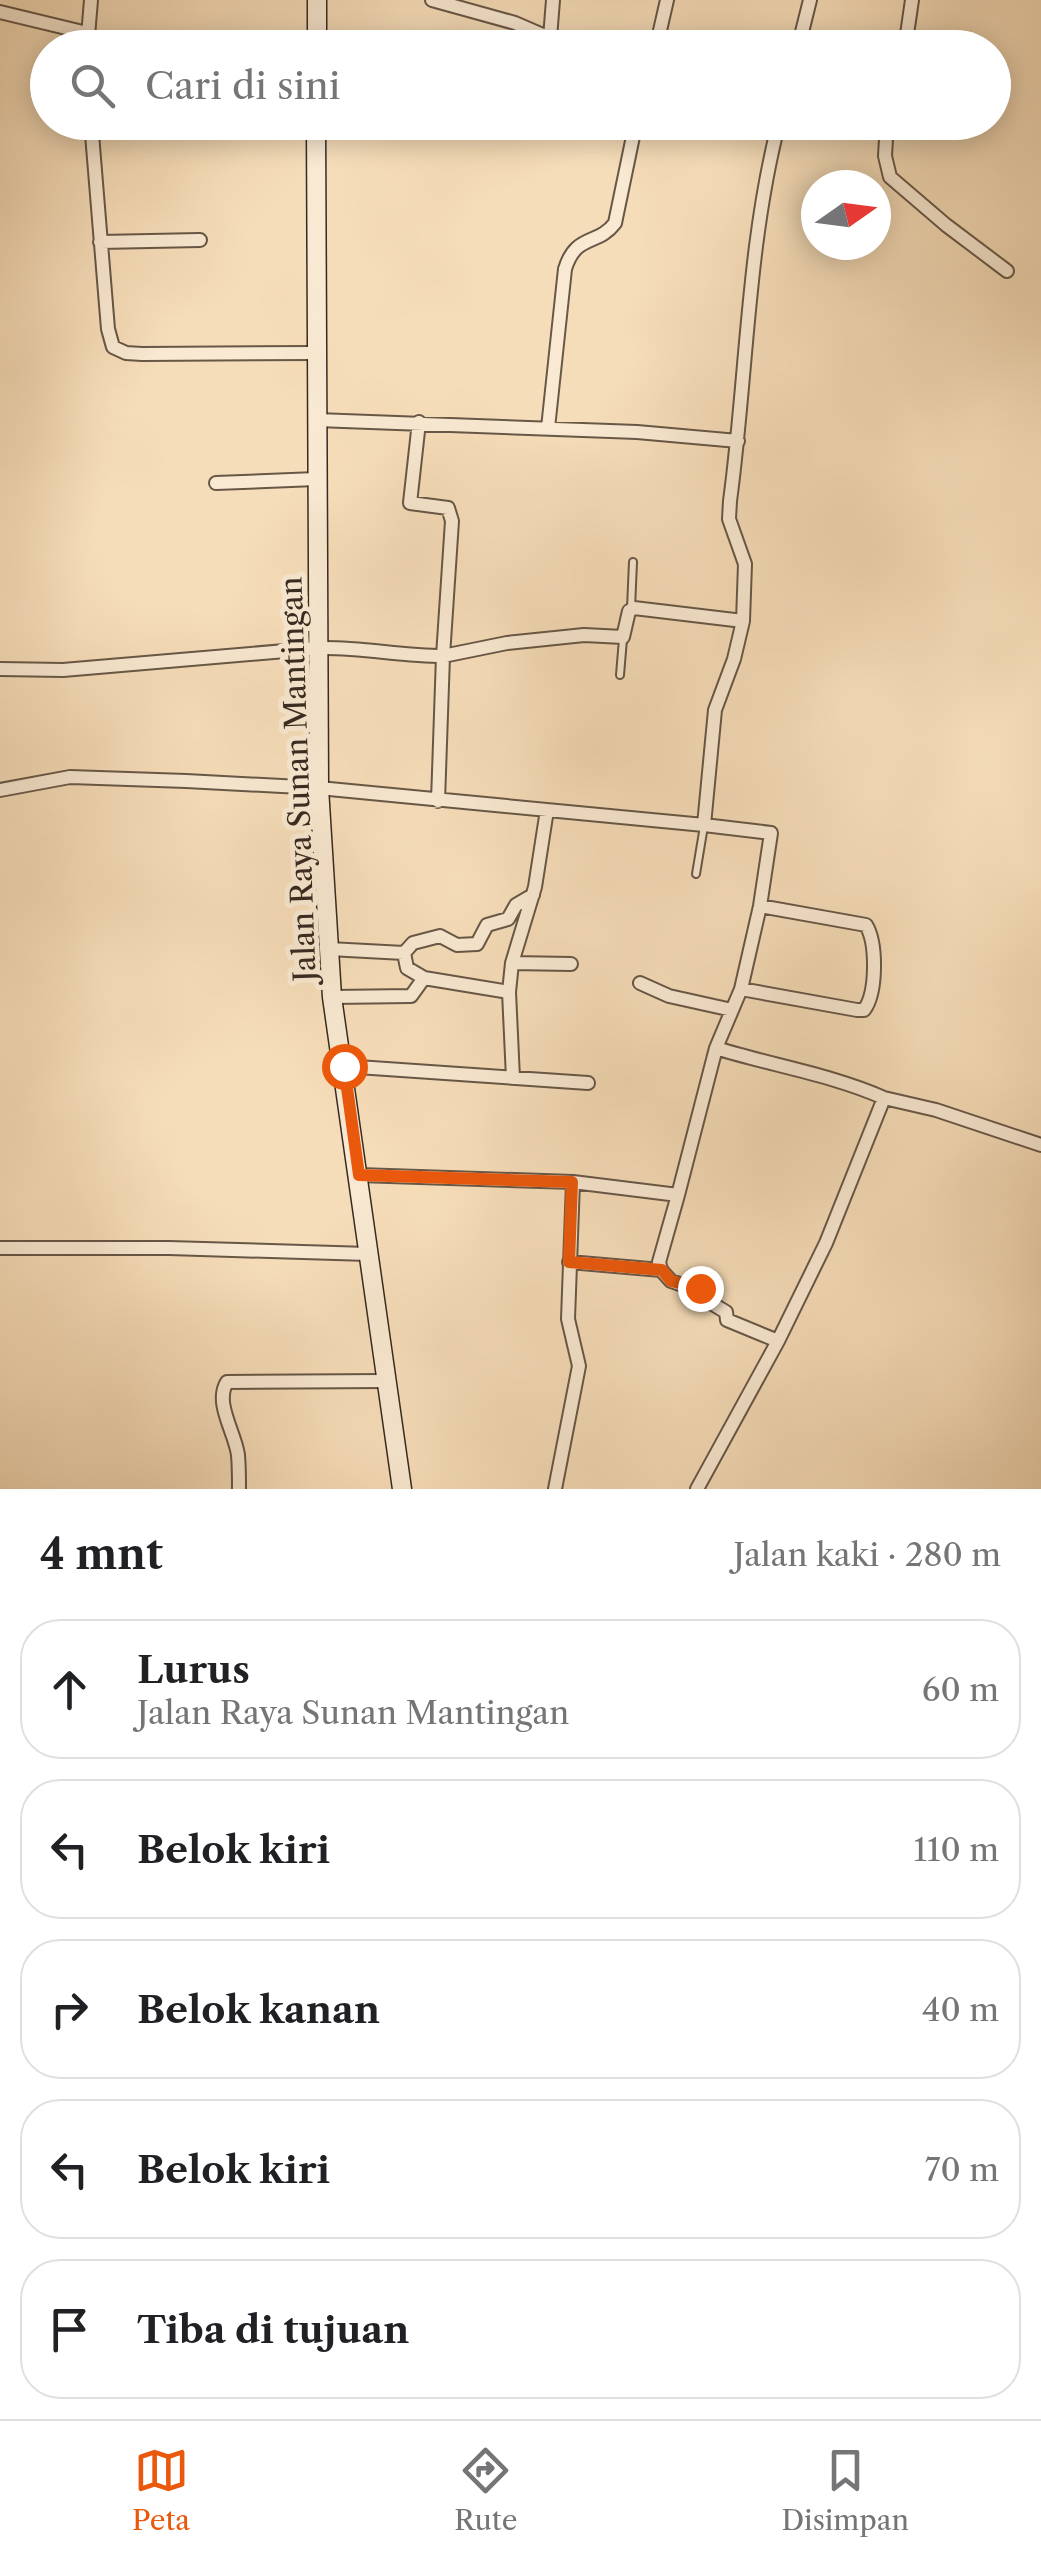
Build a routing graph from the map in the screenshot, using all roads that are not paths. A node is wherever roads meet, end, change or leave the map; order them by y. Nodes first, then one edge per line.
1 (91, 0) edge
2 (317, 0) edge
3 (432, 0) edge
4 (553, 0) edge
5 (666, 0) edge
6 (810, 0) edge
7 (912, 0) edge
8 (0, 12) edge
9 (62, 30) edge
10 (88, 30) edge
11 (316, 30) edge
12 (531, 30) edge
13 (551, 30) edge
14 (660, 30) edge
15 (802, 30) edge
16 (908, 30) edge
17 (92, 140) edge
18 (316, 140) edge
19 (632, 140) edge
20 (774, 140) edge
21 (886, 140) edge
22 (200, 240) dead end
23 (100, 242) junction
24 (1008, 271) dead end
25 (316, 353) junction
26 (317, 420) junction
27 (419, 422) junction
28 (548, 428) junction
29 (738, 441) junction
30 (316, 479) junction
31 (216, 483) dead end
32 (633, 562) dead end
33 (630, 610) junction
34 (743, 621) junction
35 (623, 637) junction
36 (320, 648) junction
37 (443, 656) junction
38 (0, 669) edge
39 (620, 675) dead end
40 (319, 788) junction
41 (0, 790) edge
42 (438, 800) junction
43 (546, 810) junction
44 (704, 826) junction
45 (696, 874) dead end
46 (533, 895) junction
47 (760, 906) junction
48 (329, 949) junction
49 (404, 952) junction
50 (512, 962) junction
51 (571, 964) dead end
52 (424, 978) junction
53 (640, 983) dead end
54 (742, 989) junction
55 (509, 992) junction
56 (332, 997) junction
57 (732, 1010) junction
58 (716, 1048) junction
59 (344, 1066) junction
60 (513, 1078) junction
61 (588, 1083) dead end
62 (884, 1098) junction
63 (1041, 1144) edge
64 (359, 1175) junction
65 (572, 1182) junction
66 (678, 1194) junction
67 (0, 1248) edge
68 (368, 1254) junction
69 (569, 1262) junction
70 (662, 1270) junction
71 (778, 1342) junction
72 (386, 1381) junction
73 (239, 1489) edge
74 (402, 1489) edge
75 (555, 1489) edge
76 (697, 1489) edge

1 - 10 street
2 - 11 street
3 - 12 street
4 - 13 street
5 - 14 street
6 - 15 street
7 - 16 street
8 - 9 street
17 - 23 street
18 - 25 street, Jalan Raya Sunan Mantingan
19 - 28 street
20 - 29 street
21 - 24 street
22 - 23 street
23 - 25 street
25 - 26 street, Jalan Raya Sunan Mantingan
26 - 27 street
26 - 30 street, Jalan Raya Sunan Mantingan
27 - 28 street
27 - 37 street
28 - 29 street
29 - 34 street
30 - 31 street
30 - 36 street, Jalan Raya Sunan Mantingan
32 - 33 lane
33 - 34 street
33 - 35 street
34 - 44 street
35 - 37 street
35 - 39 lane
36 - 37 street
36 - 38 street
36 - 40 street, Jalan Raya Sunan Mantingan
37 - 42 street
40 - 41 street
40 - 42 street
40 - 48 street, Jalan Raya Sunan Mantingan
42 - 43 street
43 - 44 street
43 - 46 street
44 - 45 lane
44 - 47 street
46 - 49 street
46 - 50 street
47 - 54 street
47 - 54 street
48 - 49 street
48 - 56 street, Jalan Raya Sunan Mantingan
49 - 52 street
50 - 51 street
50 - 55 street
52 - 55 street
52 - 56 street
53 - 57 street
54 - 57 street
55 - 60 street
56 - 59 street, Jalan Raya Sunan Mantingan
57 - 58 street
58 - 62 street
58 - 66 street
59 - 60 street
59 - 64 street, Jalan Raya Sunan Mantingan
60 - 61 street
62 - 63 street
62 - 71 street
64 - 65 street
64 - 68 street, Jalan Raya Sunan Mantingan
65 - 66 street
65 - 69 street
66 - 70 street
67 - 68 street
68 - 72 street, Jalan Raya Sunan Mantingan
69 - 70 street
69 - 75 street
70 - 71 street
71 - 76 street
72 - 73 street
72 - 74 street, Jalan Raya Sunan Mantingan

